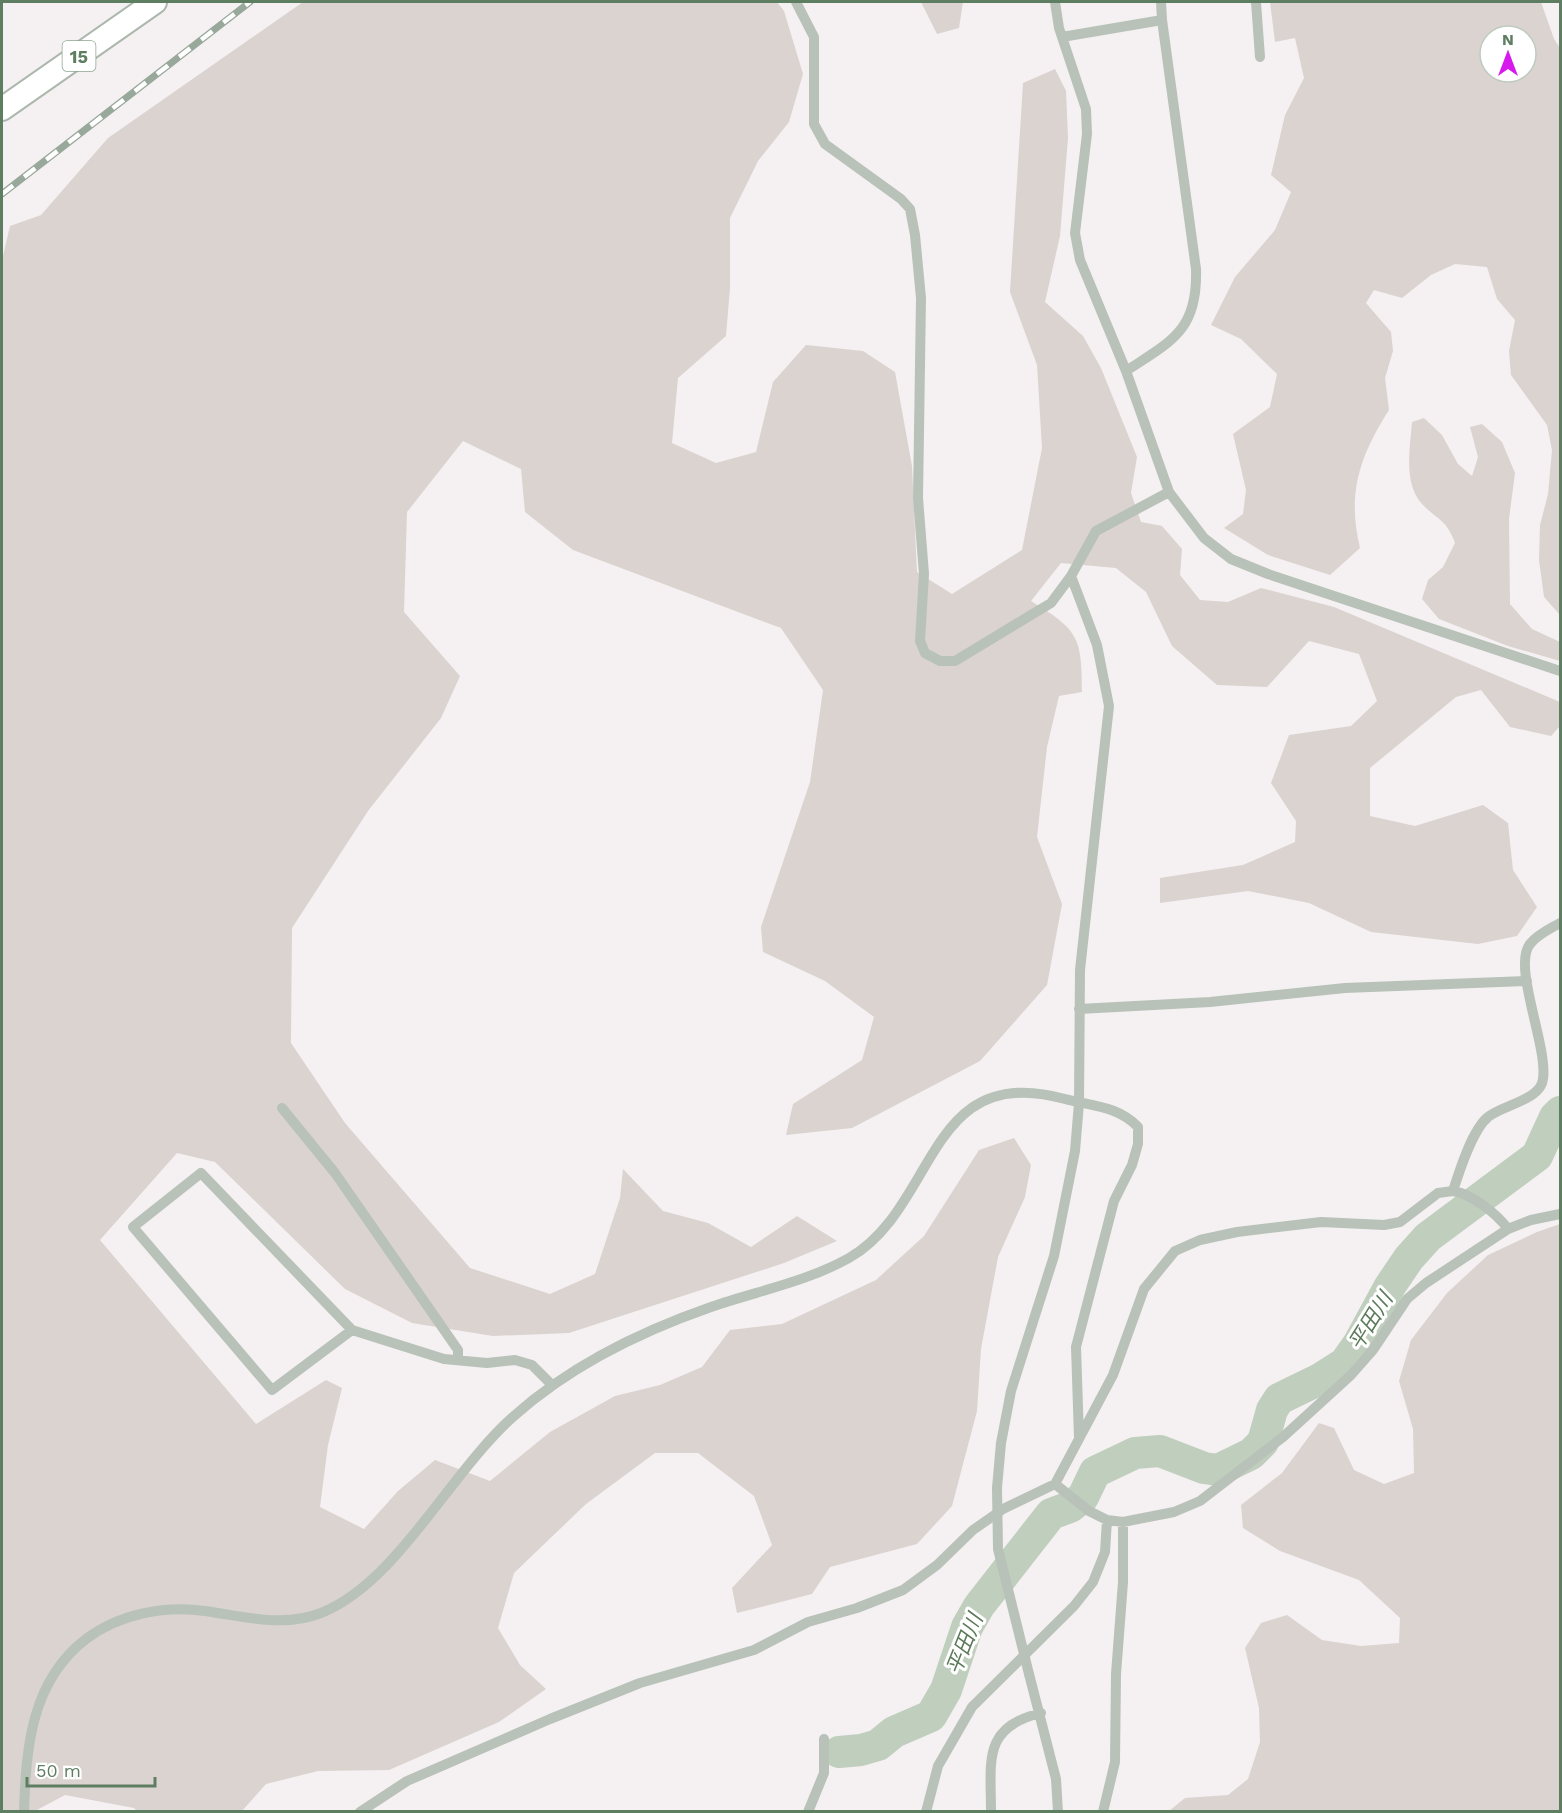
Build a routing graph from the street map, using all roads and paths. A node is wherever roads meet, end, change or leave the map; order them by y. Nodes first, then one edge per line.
1 (154, 2) edge
2 (796, 2) edge
3 (1055, 2) edge
4 (1161, 2) edge
5 (1256, 2) edge
6 (1162, 20) junction
7 (1062, 38) junction
8 (1260, 57) dead end
9 (2, 109) edge
10 (1126, 371) junction
11 (1169, 492) junction
12 (1071, 576) junction
13 (1560, 671) edge
14 (1560, 923) edge
15 (1527, 981) junction
16 (1079, 1009) junction
17 (1080, 1103) junction
18 (282, 1108) dead end
19 (1453, 1191) junction
20 (1560, 1214) edge
21 (1508, 1229) junction
22 (352, 1330) junction
23 (458, 1360) junction
24 (552, 1385) junction
25 (1079, 1438) junction
26 (1055, 1484) junction
27 (1107, 1520) junction
28 (1122, 1522) junction
29 (1041, 1713) junction
30 (824, 1739) dead end
31 (24, 1812) edge
32 (360, 1812) edge
33 (808, 1812) edge
34 (926, 1812) edge
35 (991, 1812) edge
36 (1058, 1812) edge
37 (1103, 1812) edge

1 - 9 main road, 15
2 - 12 street
3 - 7 street
4 - 6 street
5 - 8 street
6 - 7 street
6 - 10 street
7 - 10 street
10 - 11 street
11 - 12 street
11 - 13 street
12 - 16 street
14 - 15 street
15 - 16 street
15 - 19 street
16 - 17 street
17 - 24 street
17 - 25 street
17 - 29 street, bridge
18 - 23 street
19 - 21 street
19 - 25 street
20 - 21 street
21 - 28 street
22 - 22 street
22 - 23 street
23 - 24 street
24 - 31 street
25 - 26 street
26 - 27 street
26 - 32 street
27 - 28 street
27 - 34 street
28 - 37 street
29 - 35 street
29 - 36 street
30 - 33 street

